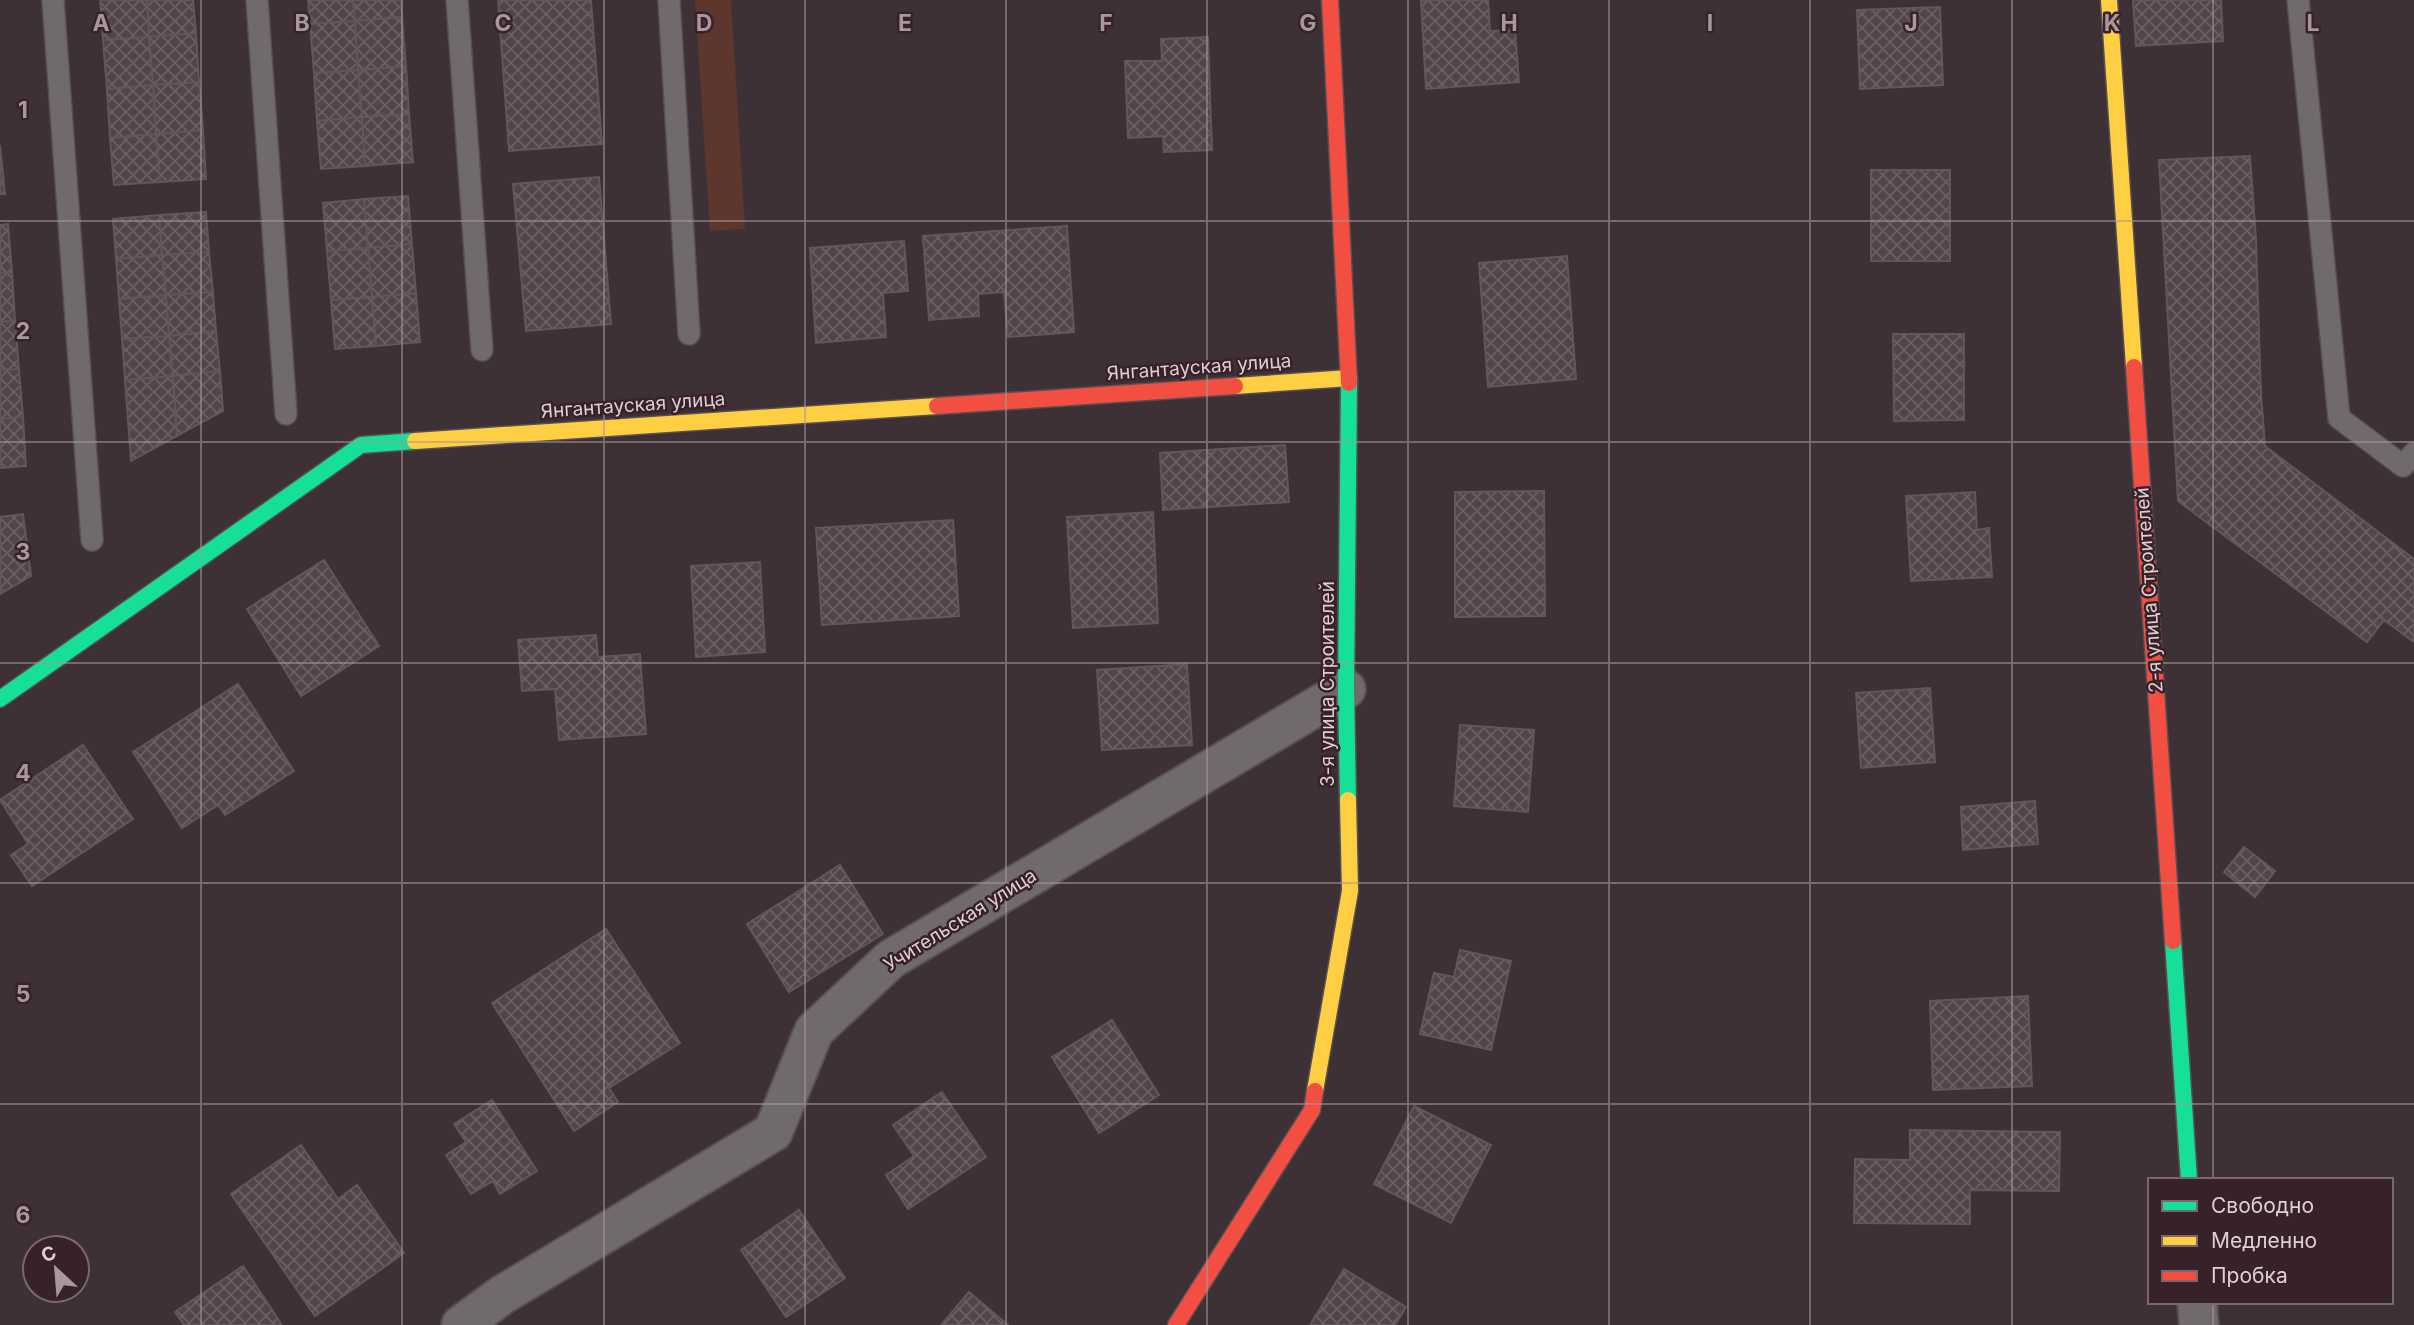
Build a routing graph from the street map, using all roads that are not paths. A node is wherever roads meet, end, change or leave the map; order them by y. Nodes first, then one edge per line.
1 (53, 0) edge
2 (257, 0) edge
3 (457, 0) edge
4 (669, 0) edge
5 (1330, 0) edge
6 (2109, 0) edge
7 (2298, 0) edge
8 (689, 334) dead end
9 (482, 350) dead end
10 (1349, 378) junction
11 (286, 414) dead end
12 (2414, 453) edge
13 (92, 540) dead end
14 (1346, 689) junction
15 (0, 699) edge
16 (2189, 1178) edge
17 (2197, 1304) edge
18 (461, 1325) edge
19 (1176, 1325) edge
20 (2199, 1325) edge

1 - 13 lane
2 - 11 lane
3 - 9 lane
4 - 8 lane
5 - 10 street, 3-я улица Строителей
6 - 16 street, 2-я улица Строителей
7 - 12 lane
10 - 14 street, 3-я улица Строителей
10 - 15 street, Янгантауская улица
14 - 18 street, Учительская улица
14 - 19 street, 3-я улица Строителей
17 - 20 street

